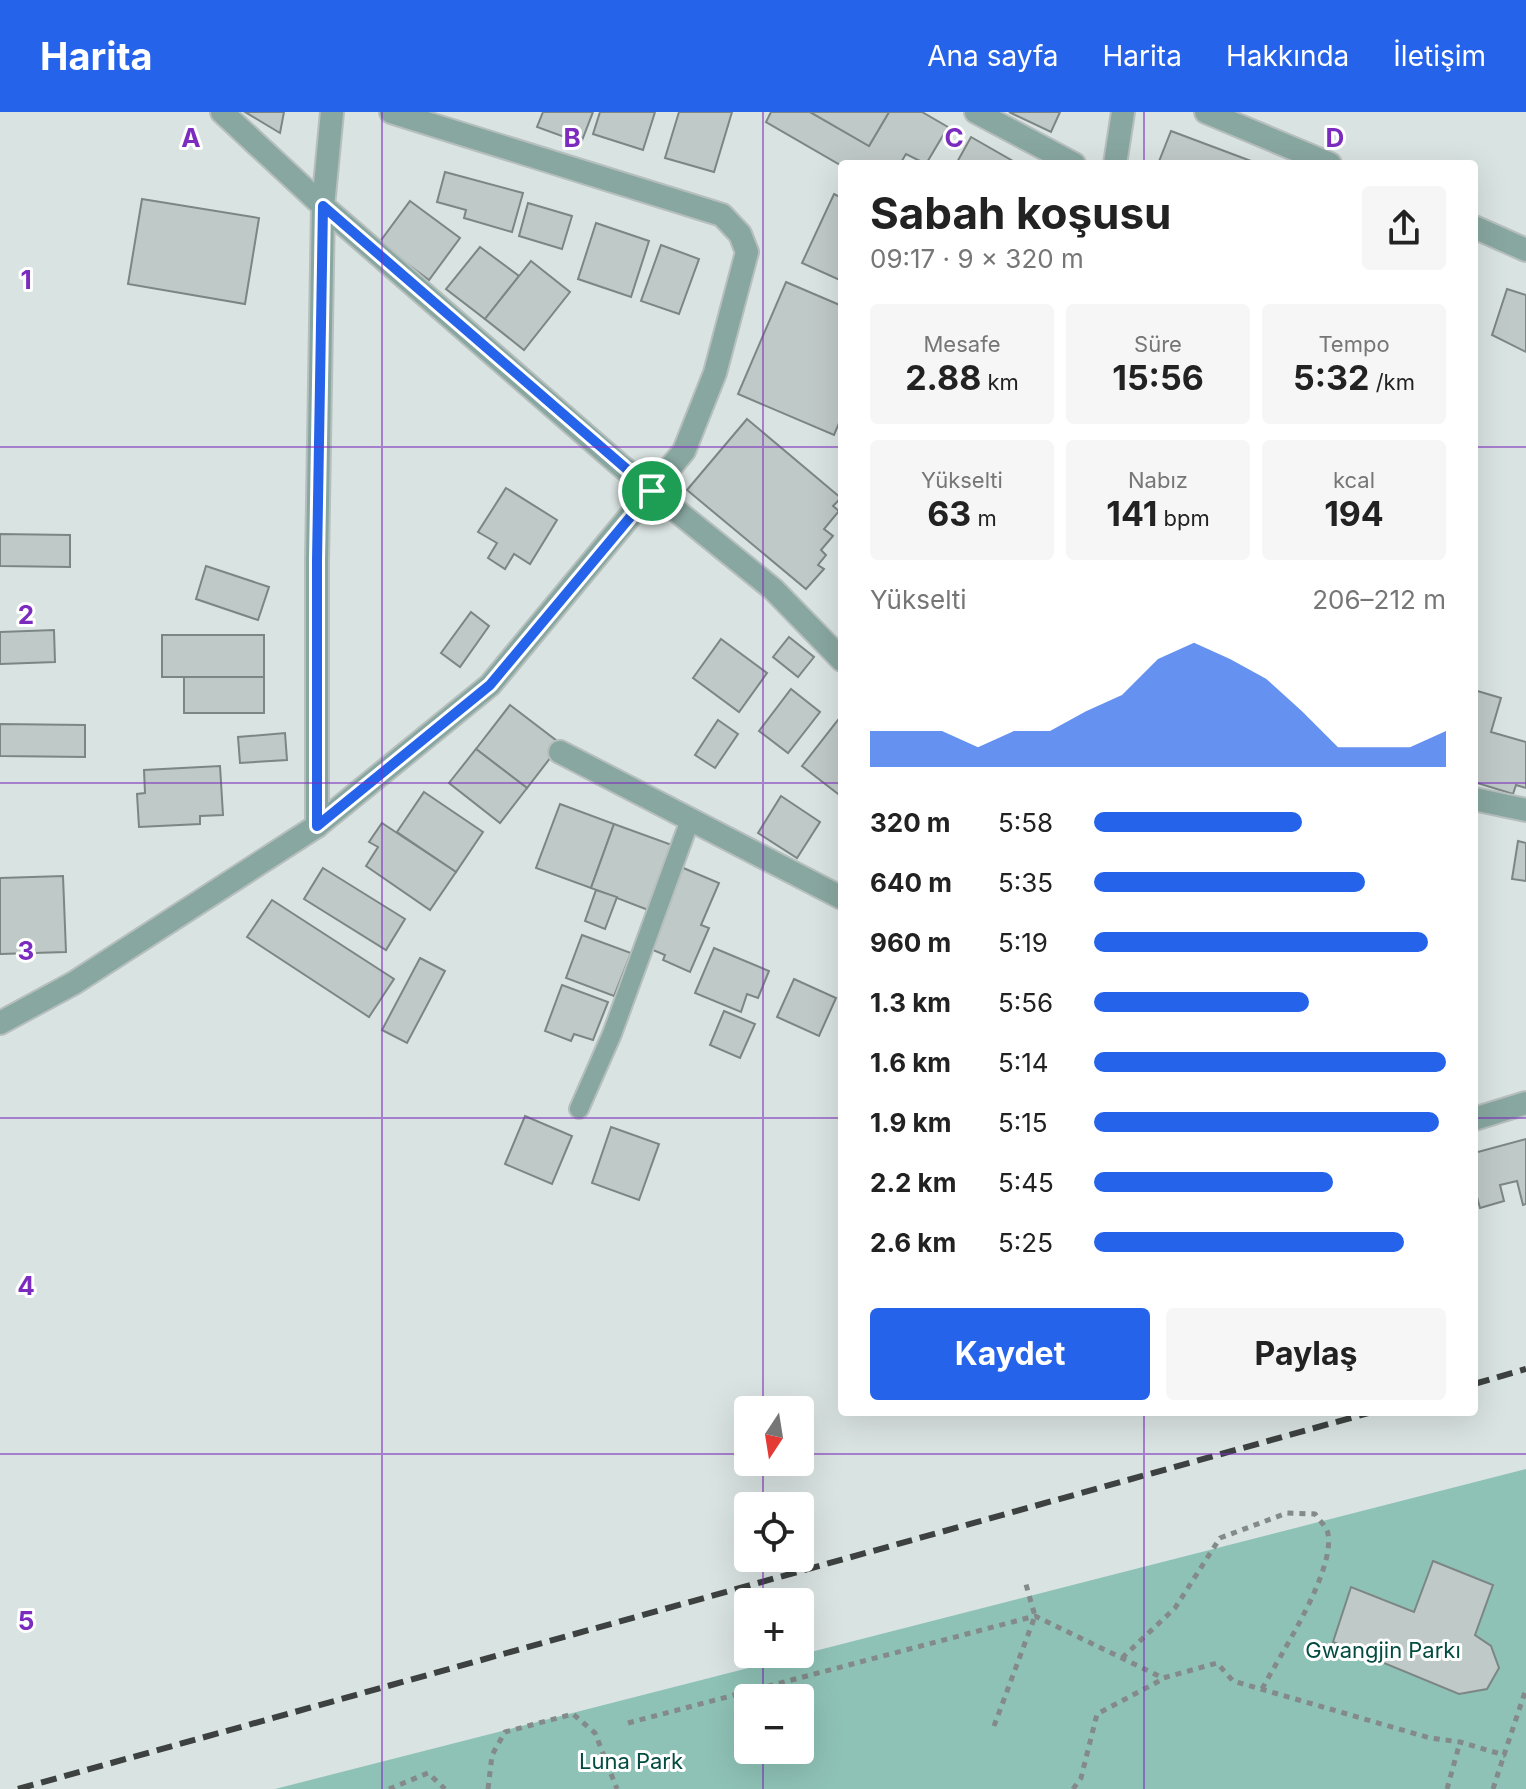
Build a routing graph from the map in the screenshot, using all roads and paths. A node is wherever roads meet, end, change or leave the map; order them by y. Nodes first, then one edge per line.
1 (222, 112) edge
2 (332, 112) edge
3 (391, 112) edge
4 (976, 112) edge
5 (1123, 112) edge
6 (1206, 112) edge
7 (1066, 160) edge
8 (1116, 160) edge
9 (1320, 160) edge
10 (323, 206) junction
11 (1478, 229) edge
12 (1526, 250) edge
13 (652, 491) junction
14 (838, 656) edge
15 (560, 752) dead end
16 (1478, 800) edge
17 (1526, 810) edge
18 (690, 820) junction
19 (317, 826) junction
20 (838, 896) edge
21 (0, 1023) edge
22 (1526, 1103) edge
23 (579, 1109) dead end
24 (1478, 1118) edge
25 (1025, 1581) dead end
26 (1035, 1616) junction
27 (1122, 1658) junction
28 (1163, 1678) junction
29 (1262, 1689) junction
30 (1526, 1689) edge
31 (628, 1723) dead end
32 (994, 1726) dead end
33 (1460, 1742) junction
34 (1504, 1755) junction
35 (389, 1789) edge
36 (445, 1789) edge
37 (488, 1789) edge
38 (617, 1789) edge
39 (1073, 1789) edge
40 (1447, 1789) edge
41 (1493, 1789) edge

1 - 10 street
2 - 10 street
3 - 13 street
4 - 7 street
5 - 8 street
6 - 9 street
10 - 13 street
10 - 19 street
11 - 12 street
13 - 14 street
13 - 19 street
15 - 18 street
16 - 17 street
18 - 20 street
18 - 23 lane
19 - 21 street
22 - 24 street
25 - 26 path
26 - 27 path
26 - 31 path
26 - 32 path
27 - 28 path
27 - 29 path
28 - 29 path
28 - 39 path
29 - 33 path
30 - 34 path
33 - 34 path
33 - 40 path
34 - 41 path
35 - 36 path
37 - 38 path

